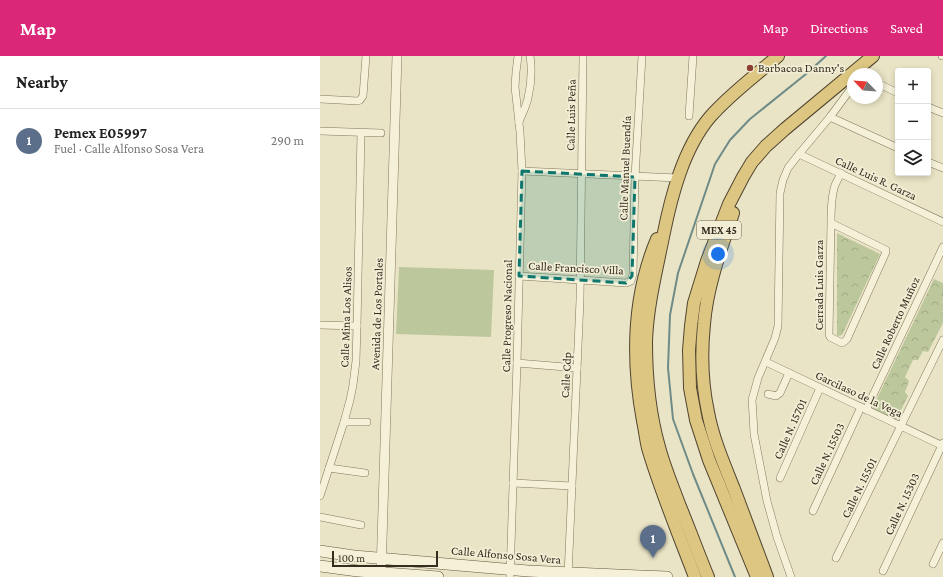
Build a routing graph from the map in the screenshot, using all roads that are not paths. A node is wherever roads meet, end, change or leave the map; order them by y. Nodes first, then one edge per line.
1 (366, 56) edge
2 (397, 56) edge
3 (518, 56) edge
4 (530, 56) edge
5 (583, 56) edge
6 (642, 56) edge
7 (693, 56) edge
8 (778, 56) edge
9 (872, 57) edge
10 (866, 68) edge
11 (883, 86) edge
12 (895, 92) edge
13 (847, 94) edge
14 (320, 99) edge
15 (931, 108) edge
16 (943, 114) edge
17 (689, 116) dead end
18 (830, 117) junction
19 (518, 122) junction
20 (320, 131) edge
21 (361, 133) junction
22 (381, 133) dead end
23 (895, 147) edge
24 (799, 154) junction
25 (931, 163) edge
26 (943, 168) edge
27 (522, 171) junction
28 (841, 173) junction
29 (581, 174) junction
30 (636, 176) junction
31 (743, 177) junction
32 (678, 178) junction
33 (943, 222) edge
34 (666, 224) junction
35 (830, 224) junction
36 (943, 247) edge
37 (519, 276) junction
38 (580, 280) junction
39 (631, 281) joint
40 (320, 325) edge
41 (357, 326) junction
42 (943, 340) edge
43 (766, 362) junction
44 (517, 363) junction
45 (577, 368) junction
46 (789, 373) junction
47 (820, 388) junction
48 (768, 394) dead end
49 (863, 408) junction
50 (344, 422) junction
51 (367, 422) dead end
52 (901, 426) junction
53 (943, 445) edge
54 (329, 468) junction
55 (365, 473) dead end
56 (780, 478) dead end
57 (514, 482) junction
58 (572, 486) junction
59 (320, 496) edge
60 (813, 511) dead end
61 (320, 517) edge
62 (361, 525) dead end
63 (943, 543) edge
64 (320, 551) edge
65 (382, 557) junction
66 (836, 558) dead end
67 (933, 564) dead end
68 (320, 566) edge
69 (883, 571) dead end
70 (510, 573) edge
71 (381, 575) edge
72 (568, 575) edge
73 (438, 577) edge
74 (640, 577) edge
75 (667, 577) edge
76 (696, 577) edge
77 (708, 577) edge
78 (757, 577) edge
79 (767, 577) edge
80 (791, 577) edge

1 - 14 street
2 - 65 street, Avenida de Los Portales
3 - 19 street, Calle Progreso Nacional
4 - 19 street
5 - 29 street, Calle Luis Peña
6 - 30 street, Calle Manuel Buendía
7 - 17 street
8 - 32 highway
9 - 10 street
9 - 31 highway, MEX 45
11 - 12 street
13 - 18 street
15 - 16 street
18 - 23 street
18 - 24 street
19 - 27 street, Calle Progreso Nacional
20 - 21 street
21 - 22 street
21 - 41 street, Calle Mina Los Alisos
24 - 28 street, Calle Luis R. Garza
24 - 43 street
25 - 26 street
27 - 29 street
27 - 37 street, Calle Progreso Nacional
28 - 33 street, Calle Luis R. Garza
28 - 35 street, Cerrada Luis Garza
29 - 30 street
29 - 38 street, Calle Cdp
30 - 32 street
30 - 39 street, Calle Manuel Buendía
31 - 78 highway, MEX 45
31 - 79 highway
32 - 34 highway
34 - 76 highway
34 - 77 highway
35 - 35 street, Cerrada Luis Garza
36 - 49 street, Calle Roberto Muñoz
37 - 38 street, Calle Francisco Villa
37 - 44 street, Calle Progreso Nacional
38 - 39 street, Calle Francisco Villa
38 - 45 street, Calle Cdp
40 - 41 street
41 - 50 street, Calle Mina Los Alisos
42 - 52 street, Calle N. 15501
43 - 46 street, Garcilaso de la Vega
43 - 80 street
44 - 45 street
44 - 57 street, Calle Progreso Nacional
45 - 58 street, Calle Cdp
46 - 47 street, Garcilaso de la Vega
46 - 48 street
47 - 49 street, Garcilaso de la Vega
47 - 56 street, Calle N. 15701
49 - 52 street, Garcilaso de la Vega
49 - 60 street, Calle N. 15503
50 - 51 street
50 - 54 street, Calle Mina Los Alisos
52 - 53 street, Garcilaso de la Vega
52 - 66 street, Calle N. 15501
53 - 69 street, Calle N. 15303
54 - 55 street
54 - 59 street, Calle Mina Los Alisos
57 - 58 street
57 - 70 street, Calle Progreso Nacional
58 - 72 street, Calle Cdp
61 - 62 street
63 - 67 street
64 - 65 main road, Calle Alfonso Sosa Vera
65 - 70 main road, Calle Alfonso Sosa Vera
65 - 71 street, Avenida de Los Portales
68 - 71 main road
70 - 72 main road, Calle Alfonso Sosa Vera
71 - 73 main road
72 - 74 main road, Calle Alfonso Sosa Vera
74 - 75 main road, Calle Alfonso Sosa Vera

